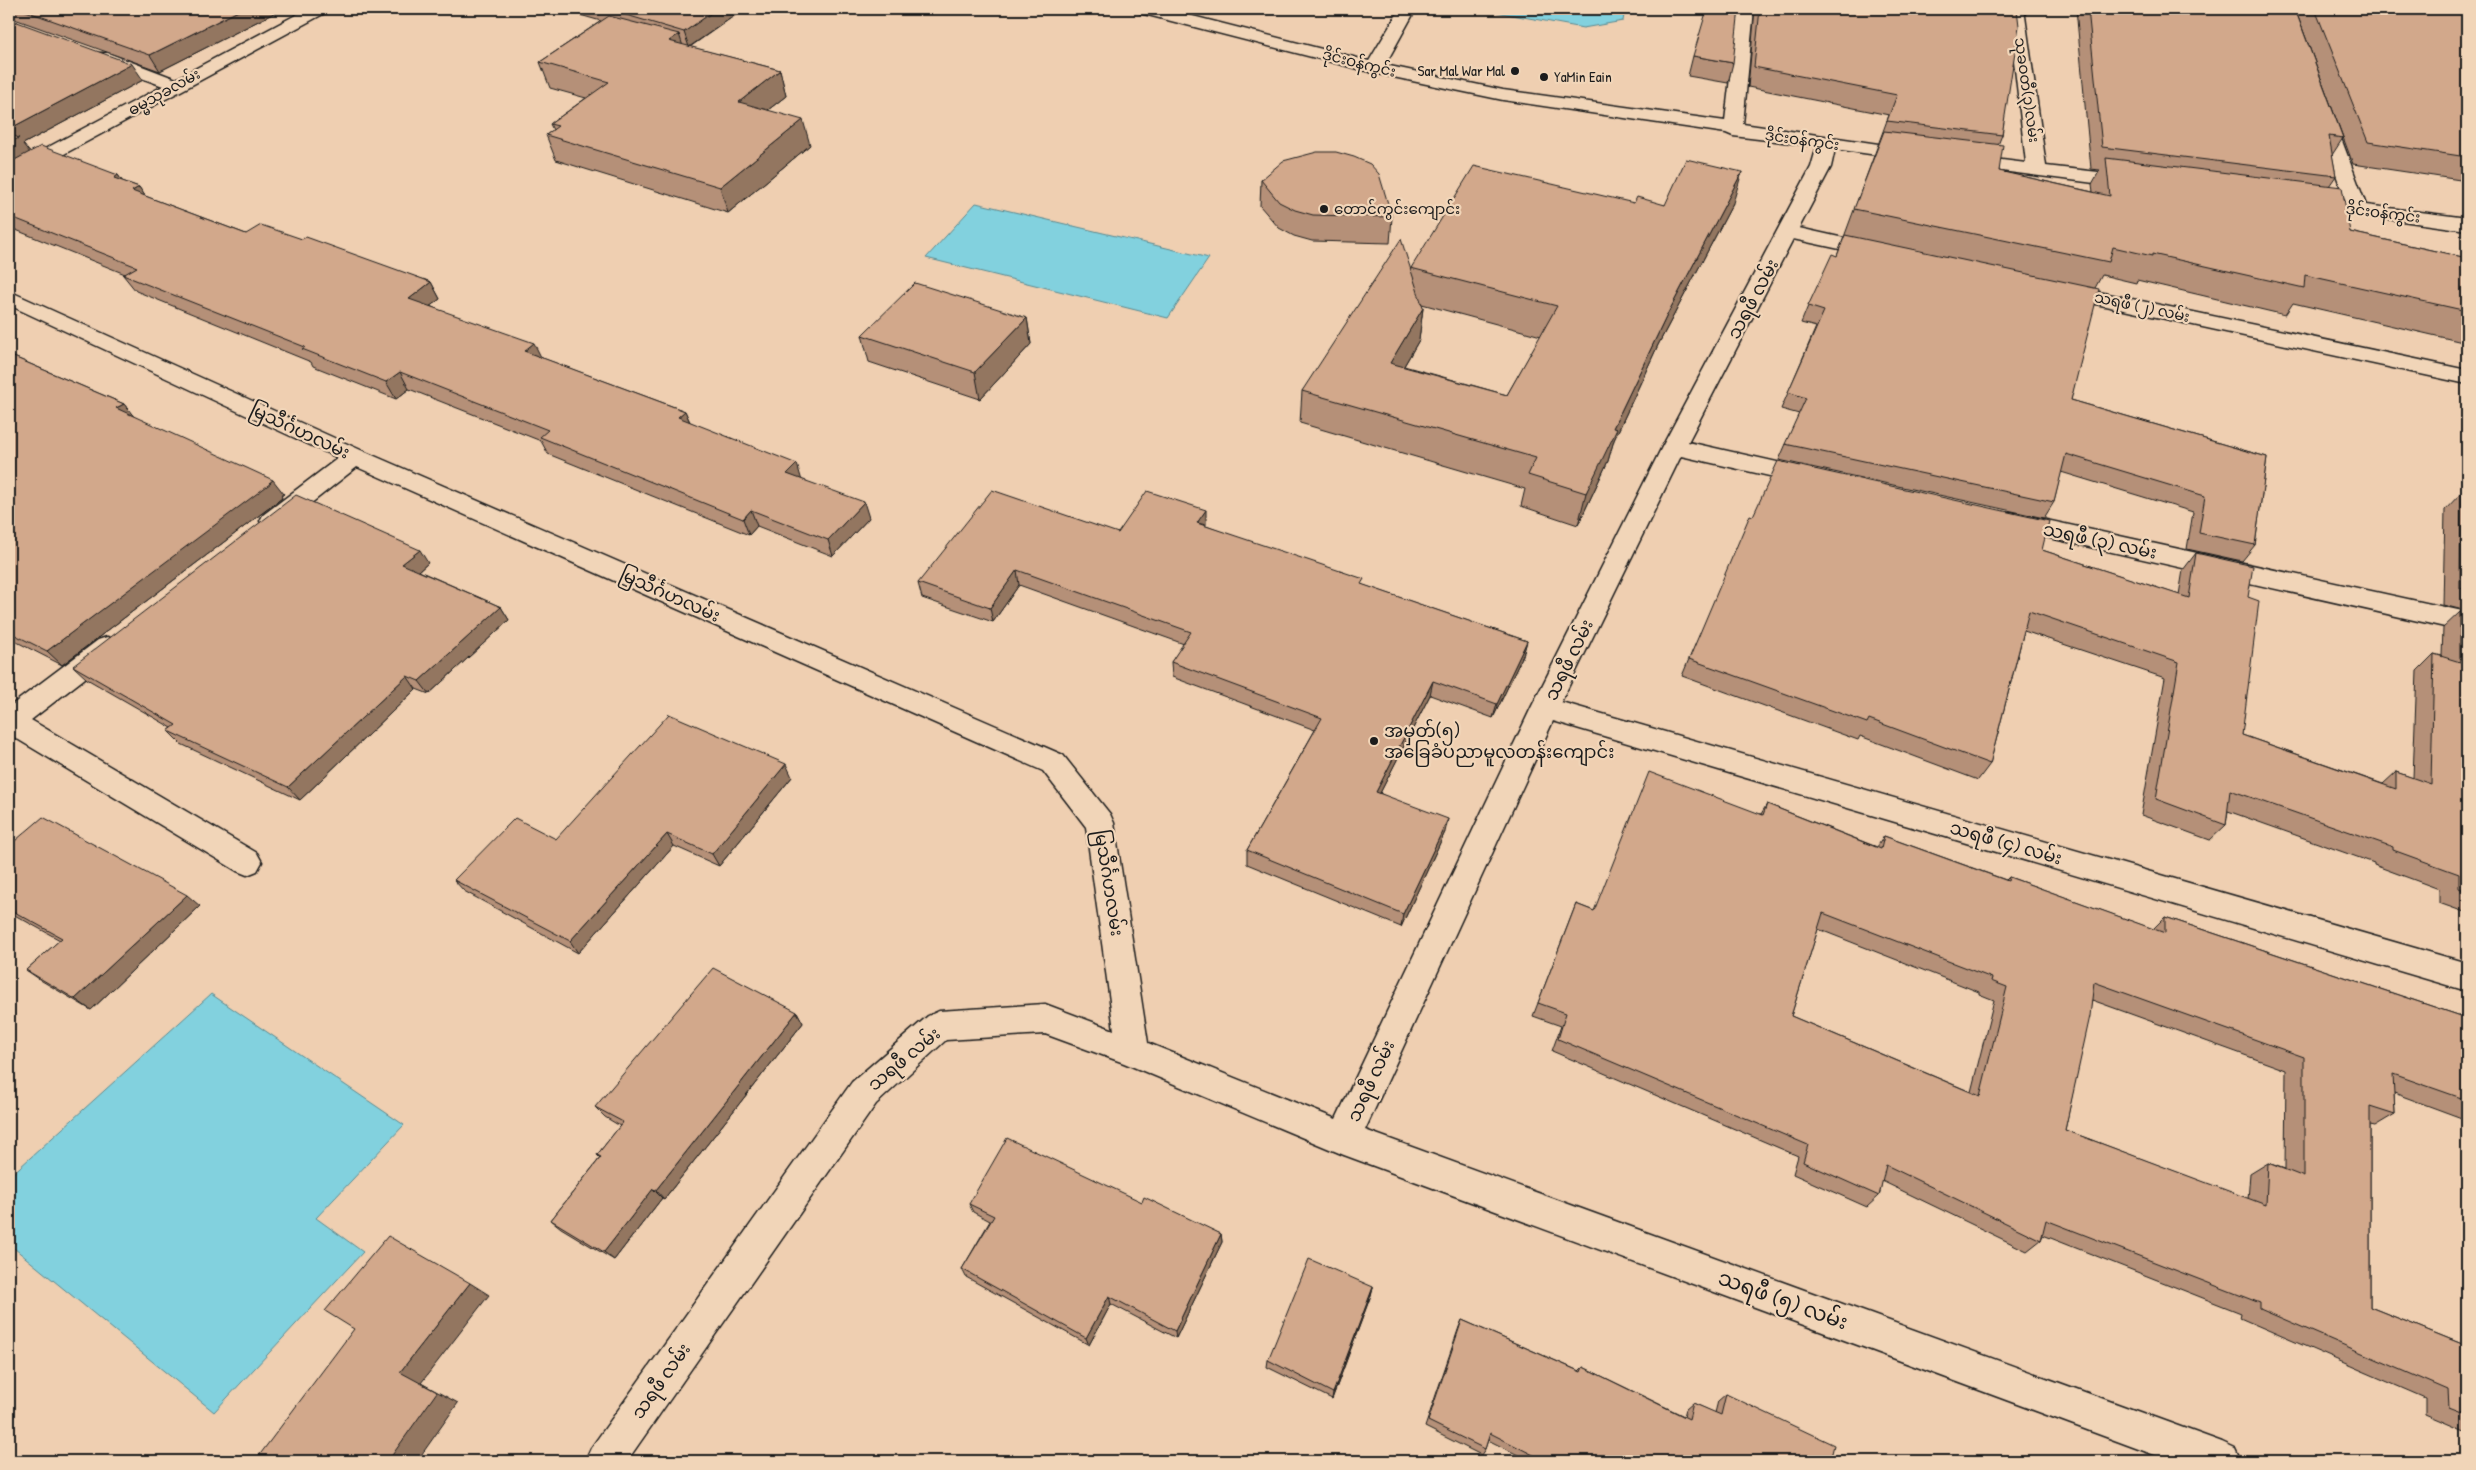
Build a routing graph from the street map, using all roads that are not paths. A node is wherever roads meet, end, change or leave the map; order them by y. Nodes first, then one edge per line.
1 (319, 9) edge
2 (1146, 9) edge
3 (1408, 9) edge
4 (1746, 9) edge
5 (2016, 9) edge
6 (84, 50) edge
7 (1374, 68) junction
8 (177, 85) junction
9 (2318, 100) edge
10 (1734, 130) junction
11 (1827, 143) junction
12 (2038, 171) junction
13 (9, 176) edge
14 (2154, 185) edge
15 (2290, 201) edge
16 (2358, 209) junction
17 (2467, 224) edge
18 (1788, 232) junction
19 (1895, 255) edge
20 (2040, 286) edge
21 (9, 297) edge
22 (2467, 377) edge
23 (1674, 447) junction
24 (355, 457) junction
25 (1829, 481) edge
26 (1984, 515) edge
27 (253, 535) edge
28 (2467, 622) edge
29 (128, 631) edge
30 (1545, 708) junction
31 (9, 721) edge
32 (247, 862) dead end
33 (2467, 977) edge
34 (1133, 1052) junction
35 (1344, 1139) junction
36 (604, 1461) edge
37 (2222, 1461) edge

1 - 8 street, ဓမ္မသုခလမ်း
2 - 7 street, ဒိုင်းဝန်ကွင်း
3 - 7 street
4 - 10 street
5 - 12 street, သုခဝတီ(၃)လမ်း
6 - 8 street
7 - 10 street, ဒိုင်းဝန်ကွင်း
8 - 13 street, ဓမ္မသုခလမ်း
9 - 16 street
10 - 11 street, ဒိုင်းဝန်ကွင်း
11 - 12 street, ဒိုင်းဝန်ကွင်း
11 - 18 street, သရဖီ လမ်း
12 - 14 street, ဒိုင်းဝန်ကွင်း
15 - 16 street, ဒိုင်းဝန်ကွင်း
16 - 17 street, ဒိုင်းဝန်ကွင်း
18 - 19 street
18 - 23 street, သရဖီ လမ်း
20 - 22 street, သရဖီ (၂) လမ်း
21 - 24 street, မြသီင်္ဂဟလမ်း
23 - 25 street
23 - 30 street, သရဖီ လမ်း
24 - 27 street
24 - 34 street, မြသီင်္ဂဟလမ်း
26 - 28 street, သရဖီ (၃) လမ်း
29 - 31 street
30 - 33 street, သရဖီ (၄) လမ်း
30 - 35 street, သရဖီ လမ်း
31 - 32 street
34 - 35 street, သရဖီ လမ်း
34 - 36 street, သရဖီ လမ်း
35 - 37 street, သရဖီ (၅) လမ်း

